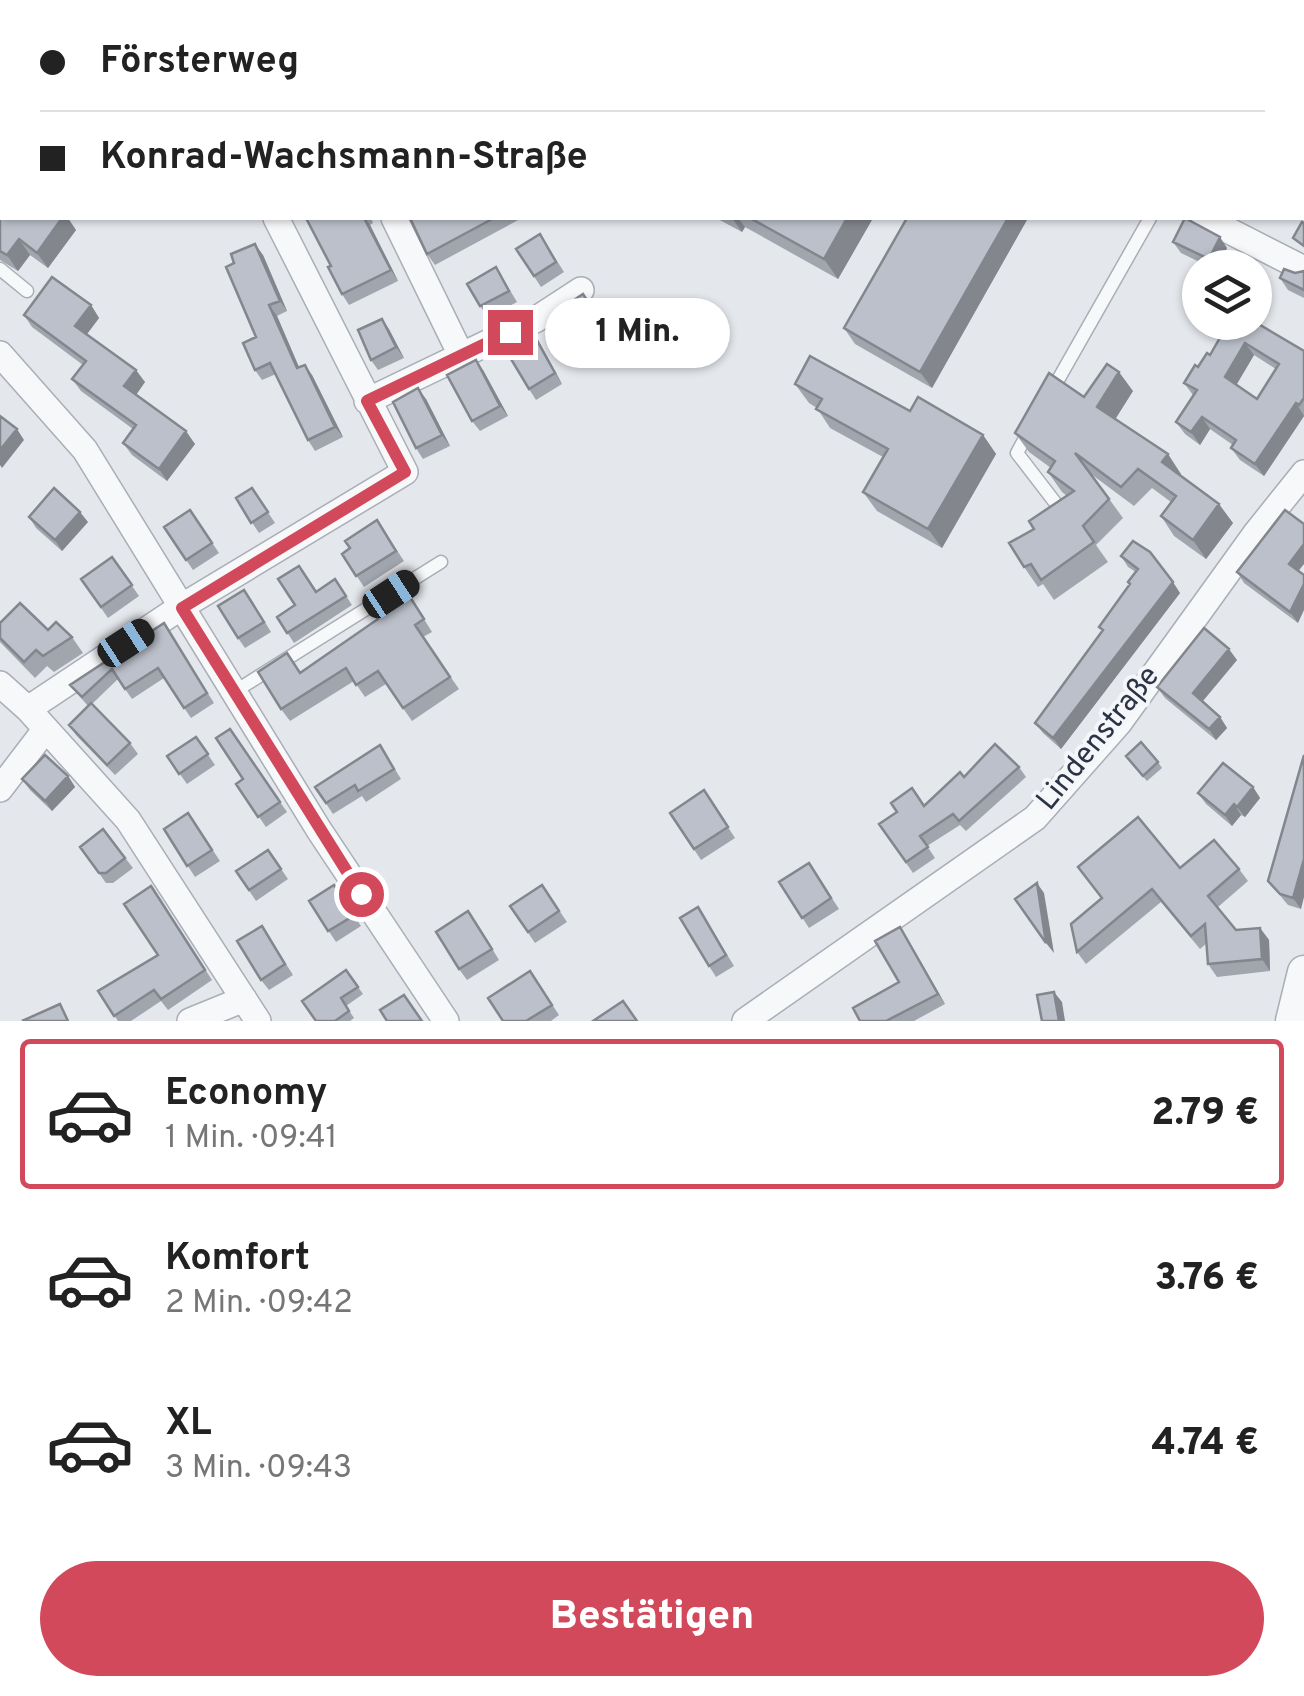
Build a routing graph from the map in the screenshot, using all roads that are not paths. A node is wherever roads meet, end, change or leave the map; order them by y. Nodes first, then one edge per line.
1 (277, 220) edge
2 (395, 220) edge
3 (1149, 220) edge
4 (1208, 220) edge
5 (1304, 268) edge
6 (0, 270) edge
7 (580, 290) edge
8 (27, 291) dead end
9 (0, 354) edge
10 (461, 355) junction
11 (367, 401) junction
12 (1045, 403) edge
13 (1036, 420) edge
14 (1304, 473) edge
15 (1057, 505) edge
16 (441, 562) dead end
17 (182, 608) junction
18 (0, 684) edge
19 (234, 692) junction
20 (28, 709) junction
21 (44, 730) junction
22 (0, 788) edge
23 (1304, 972) edge
24 (244, 999) junction
25 (190, 1021) edge
26 (258, 1021) edge
27 (446, 1021) edge
28 (745, 1021) edge
29 (1292, 1021) edge

1 - 11 street
2 - 10 street
3 - 12 lane
4 - 5 street
6 - 8 lane
7 - 10 street
9 - 17 street
10 - 11 street
11 - 17 street
13 - 15 lane
14 - 28 street, Lindenstraße
16 - 19 lane
17 - 19 street
17 - 20 street
18 - 20 street
19 - 27 street
20 - 21 street
21 - 22 street
21 - 24 street
23 - 29 street
24 - 25 street
24 - 26 street

